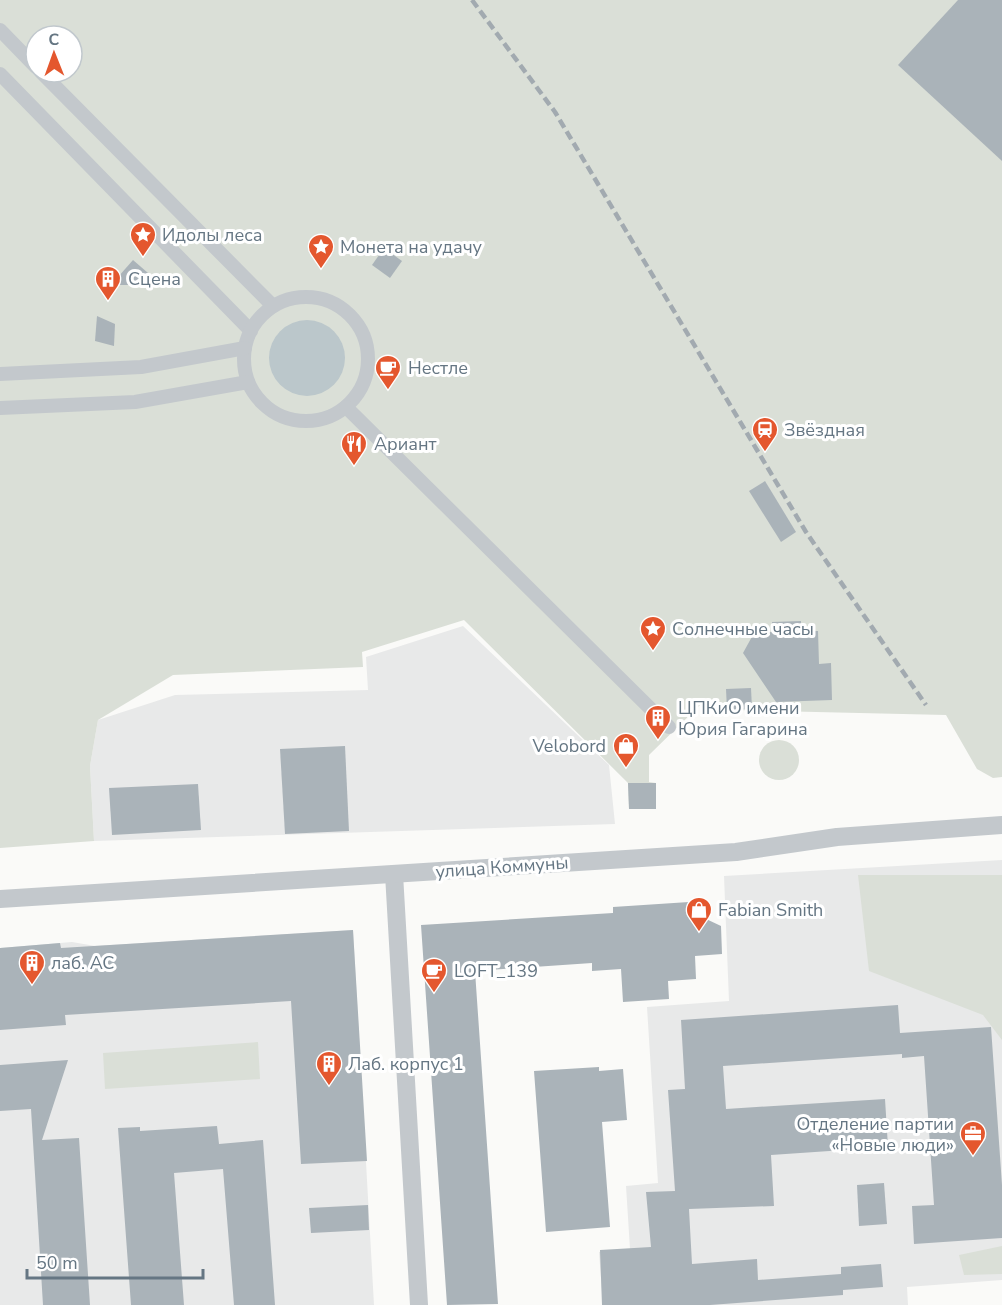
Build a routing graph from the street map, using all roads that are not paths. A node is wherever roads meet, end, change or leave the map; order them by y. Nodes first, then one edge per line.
1 (0, 30) edge
2 (24, 55) edge
3 (0, 74) edge
4 (53, 84) edge
5 (273, 306) junction
6 (250, 331) junction
7 (245, 348) junction
8 (0, 374) edge
9 (248, 382) junction
10 (346, 407) junction
11 (0, 408) edge
12 (669, 727) dead end
13 (1002, 825) edge
14 (394, 874) junction
15 (0, 899) edge
16 (419, 1305) edge

1 - 2 street
3 - 6 street
4 - 5 street
5 - 6 street
5 - 10 street
6 - 7 street
7 - 8 street
7 - 9 street
9 - 10 street
9 - 11 street
10 - 12 street
13 - 14 street, улица Коммуны
14 - 15 street, улица Коммуны
14 - 16 street

